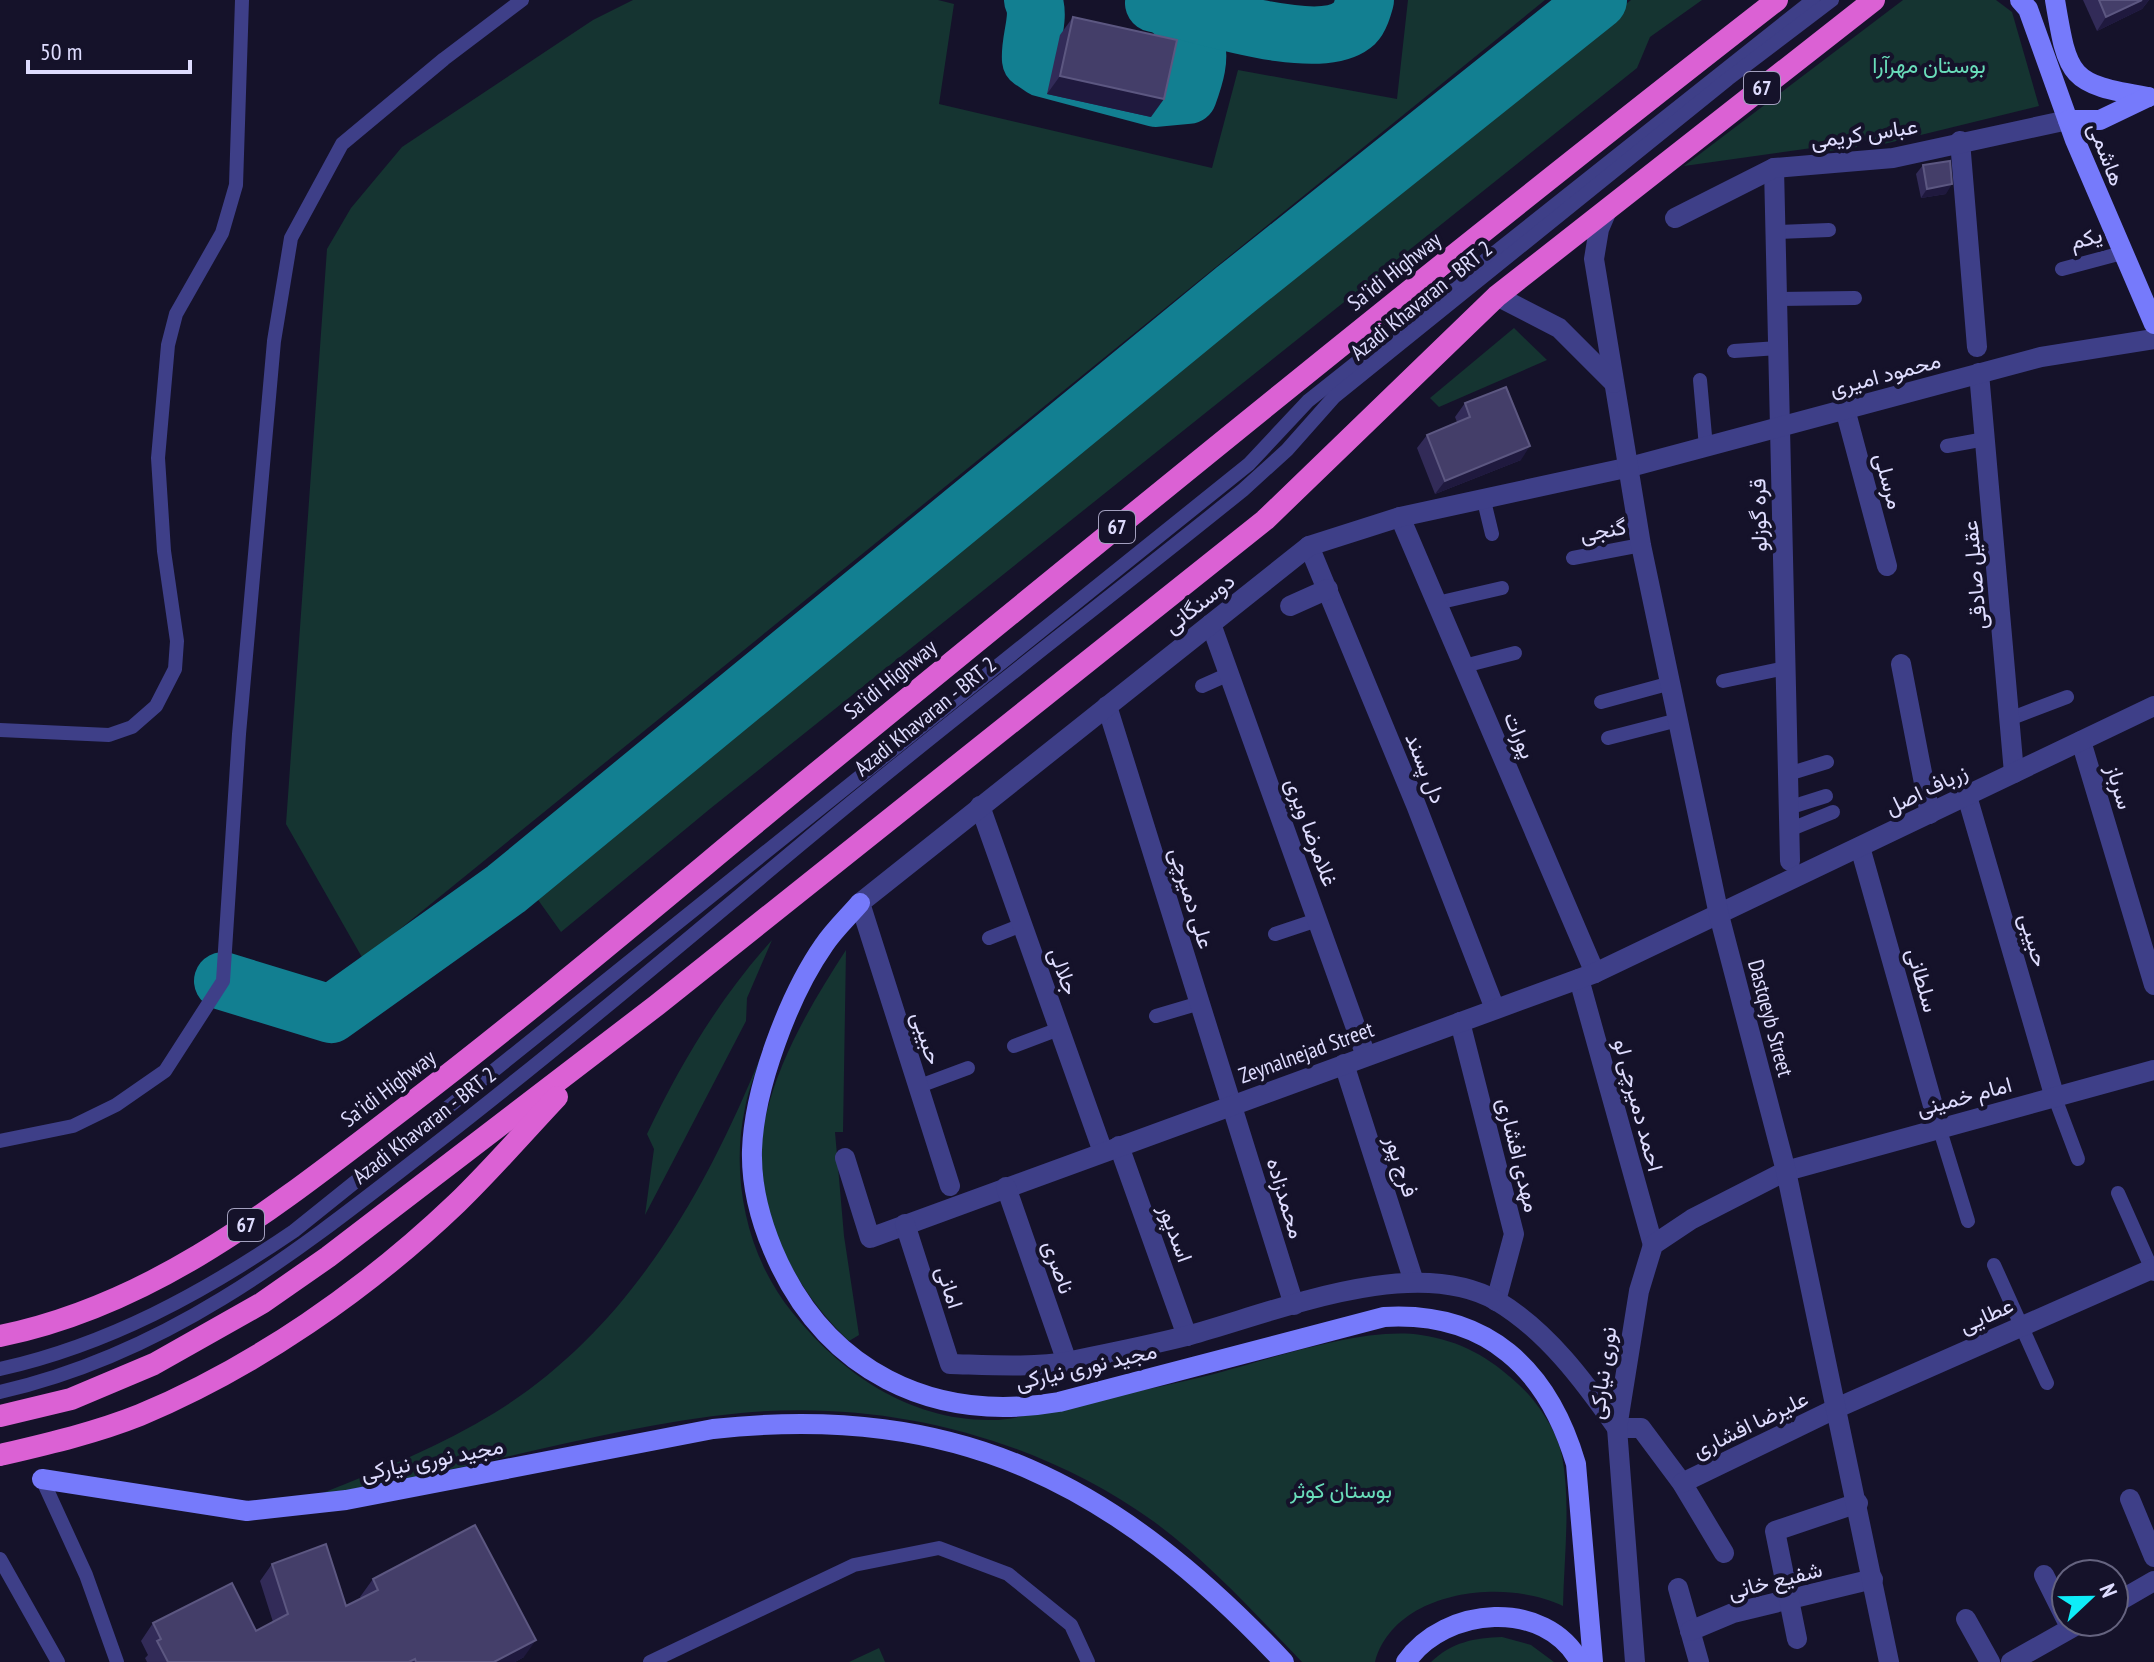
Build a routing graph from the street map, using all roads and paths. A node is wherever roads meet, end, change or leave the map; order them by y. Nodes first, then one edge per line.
1 (242, 0) edge
2 (522, 0) edge
3 (1777, 0) edge
4 (1813, 0) edge
5 (1832, 0) edge
6 (1874, 0) edge
7 (2020, 0) edge
8 (2055, 0) edge
9 (2151, 96) edge
10 (2068, 120) junction
11 (1960, 141) junction
12 (1774, 168) junction
13 (1608, 207) junction
14 (1675, 218) dead end
15 (1829, 230) dead end
16 (1776, 232) junction
17 (2122, 253) junction
18 (2062, 269) dead end
19 (1497, 296) junction
20 (1855, 298) dead end
21 (1777, 299) junction
22 (2154, 324) edge
23 (2154, 339) edge
24 (1977, 347) dead end
25 (1778, 348) junction
26 (1734, 351) dead end
27 (1979, 373) junction
28 (1700, 380) dead end
29 (1616, 385) junction
30 (1845, 409) junction
31 (1780, 428) junction
32 (1985, 439) junction
33 (1947, 446) dead end
34 (1706, 447) junction
35 (1630, 467) junction
36 (1484, 501) junction
37 (1400, 517) junction
38 (1492, 534) dead end
39 (1641, 545) junction
40 (1309, 546) junction
41 (1573, 558) dead end
42 (1887, 566) dead end
43 (1502, 588) dead end
44 (1328, 589) junction
45 (1437, 603) junction
46 (1290, 606) dead end
47 (1211, 624) junction
48 (1515, 653) dead end
49 (1901, 664) dead end
50 (1464, 666) junction
51 (1785, 668) junction
52 (1229, 674) junction
53 (1723, 681) dead end
54 (1671, 683) junction
55 (1202, 686) dead end
56 (2067, 697) dead end
57 (1601, 702) dead end
58 (1107, 706) junction
59 (2154, 706) edge
60 (2012, 718) junction
61 (1678, 720) junction
62 (0, 730) edge
63 (1608, 738) dead end
64 (2081, 741) junction
65 (1827, 762) dead end
66 (2014, 773) junction
67 (1788, 774) junction
68 (1826, 796) dead end
69 (1967, 796) junction
70 (980, 806) junction
71 (1788, 808) junction
72 (1833, 812) dead end
73 (1930, 814) junction
74 (1789, 830) junction
75 (1860, 847) junction
76 (1790, 861) dead end
77 (860, 903) junction
78 (1719, 915) junction
79 (1317, 920) junction
80 (1022, 925) junction
81 (1275, 934) dead end
82 (989, 938) dead end
83 (1587, 976) junction
84 (2154, 985) edge
85 (1200, 1003) junction
86 (1495, 1009) junction
87 (1156, 1016) dead end
88 (1460, 1022) junction
89 (1059, 1029) junction
90 (607, 1044) junction
91 (1014, 1046) dead end
92 (1366, 1056) junction
93 (1344, 1064) junction
94 (968, 1068) dead end
95 (2154, 1070) edge
96 (917, 1087) junction
97 (2055, 1098) junction
98 (1232, 1105) junction
99 (1939, 1127) junction
100 (0, 1141) edge
101 (1111, 1149) junction
102 (845, 1158) dead end
103 (2078, 1159) dead end
104 (1786, 1171) junction
105 (950, 1186) dead end
106 (1006, 1187) junction
107 (2118, 1193) dead end
108 (1968, 1221) dead end
109 (905, 1224) junction
110 (1653, 1245) junction
111 (1994, 1265) dead end
112 (2153, 1271) edge
113 (1414, 1282) junction
114 (1496, 1301) junction
115 (1294, 1305) junction
116 (2023, 1324) junction
117 (0, 1336) edge
118 (1187, 1336) junction
119 (1067, 1362) junction
120 (0, 1369) edge
121 (2047, 1383) dead end
122 (0, 1392) edge
123 (1839, 1407) junction
124 (0, 1416) edge
125 (1617, 1428) junction
126 (0, 1455) edge
127 (42, 1479) joint
128 (1682, 1483) junction
129 (2130, 1499) dead end
130 (1858, 1503) junction
131 (1724, 1553) dead end
132 (2154, 1557) edge
133 (0, 1559) edge
134 (2044, 1575) dead end
135 (1873, 1579) junction
136 (2154, 1581) edge
137 (2050, 1585) edge
138 (1678, 1588) dead end
139 (2130, 1595) edge
140 (1789, 1601) junction
141 (1966, 1619) dead end
142 (1690, 1631) junction
143 (2050, 1637) edge
144 (1797, 1639) dead end
145 (58, 1662) edge
146 (117, 1662) edge
147 (650, 1662) edge
148 (1088, 1662) edge
149 (1284, 1662) edge
150 (1406, 1662) edge
151 (1580, 1662) edge
152 (1593, 1662) edge
153 (1635, 1662) edge
154 (1699, 1662) edge
155 (1889, 1662) edge
156 (1990, 1662) edge
157 (2011, 1662) edge

1 - 62 lane
2 - 100 lane
3 - 117 highway, Sa'idi Highway / 67
4 - 120 lane, Azadi Khavaran - BRT 2
5 - 122 lane, Azadi Khavaran - BRT 2
6 - 13 highway, 67
7 - 10 main road, هاشمی
8 - 9 main road
9 - 10 main road
10 - 11 street, عباس کریمی
10 - 17 main road, هاشمی
11 - 12 street, عباس کریمی
11 - 24 street
12 - 14 street, عباس کریمی
12 - 16 street, قره گوزلو
13 - 19 highway, 67
13 - 29 street, Dastqeyb Street
15 - 16 lane
16 - 21 street, قره گوزلو
17 - 18 lane, یکم
17 - 22 main road, هاشمی
19 - 29 street
19 - 90 highway
20 - 21 lane
21 - 25 street, قره گوزلو
23 - 27 street, محمود امیری
25 - 26 lane
25 - 31 street, قره گوزلو
27 - 30 street, محمود امیری
27 - 32 street, عقیل صادقی
28 - 34 lane
29 - 35 street, Dastqeyb Street
30 - 31 street, محمود امیری
30 - 42 street, مرسلی
31 - 34 street, محمود امیری
31 - 51 street, قره گوزلو
32 - 33 lane
32 - 60 street, عقیل صادقی
34 - 35 street, محمود امیری
35 - 36 street, دوسنگانی
35 - 39 street, Dastqeyb Street
36 - 37 street, دوسنگانی
36 - 38 lane
37 - 40 street, دوسنگانی
37 - 45 street, پورات
39 - 41 lane, گنجی
39 - 54 street, Dastqeyb Street
40 - 44 street, دل پسند
40 - 47 street, دوسنگانی
43 - 45 lane
44 - 46 street
44 - 86 street, دل پسند
45 - 50 street, پورات
47 - 52 street, غلامرضا ویری
47 - 58 street, دوسنگانی
48 - 50 lane
49 - 73 street
50 - 83 street, پورات
51 - 53 lane
51 - 67 street, قره گوزلو
52 - 55 lane
52 - 79 street, غلامرضا ویری
54 - 57 lane
54 - 61 street, Dastqeyb Street
56 - 60 lane
58 - 70 street, دوسنگانی
58 - 85 street, علی دمیرچی
59 - 64 street, زرباف اصل
60 - 66 street, عقیل صادقی
61 - 63 lane
61 - 78 street, Dastqeyb Street
64 - 66 street, زرباف اصل
64 - 84 street, سرباز
65 - 67 lane
66 - 69 street, زرباف اصل
67 - 71 street, قره گوزلو
68 - 71 lane
69 - 73 street, زرباف اصل
69 - 97 street, حبیبی
70 - 77 street, دوسنگانی
70 - 80 street, جلالی
71 - 74 street, قره گوزلو
72 - 74 lane
73 - 75 street, زرباف اصل
74 - 76 street, قره گوزلو
75 - 78 street, زرباف اصل
75 - 99 street, سلطانی
77 - 96 street, حبیبی
77 - 152 main road, مجید نوری نیارکی
78 - 83 street, Zeynalnejad Street
78 - 104 street, Dastqeyb Street
79 - 81 lane
79 - 92 street, غلامرضا ویری
80 - 82 lane
80 - 89 street, جلالی
83 - 86 street, Zeynalnejad Street
83 - 110 street, احمد دمیرچی لو
85 - 87 lane
85 - 98 street, علی دمیرچی
86 - 88 street, Zeynalnejad Street
88 - 92 street, Zeynalnejad Street
88 - 114 street, مهدی افشاری
89 - 91 lane
89 - 101 street, جلالی
90 - 124 highway
90 - 126 highway
92 - 93 street, Zeynalnejad Street
93 - 98 street, Zeynalnejad Street
93 - 113 street, فرج پور
94 - 96 lane
95 - 97 street, امام خمینی
96 - 105 street, حبیبی
97 - 99 street, امام خمینی
97 - 103 lane
98 - 101 street, Zeynalnejad Street
98 - 115 street, محمدزاده
99 - 104 street, امام خمینی
99 - 108 lane
101 - 106 street, Zeynalnejad Street
101 - 118 street, اسدپور
102 - 109 street, Zeynalnejad Street
104 - 110 street
104 - 123 street, Dastqeyb Street
106 - 109 street, Zeynalnejad Street
106 - 119 street, ناصری
107 - 112 lane
109 - 119 street, امانی
110 - 125 street, نوری نیارکی
111 - 116 lane
112 - 116 street, عطایی
113 - 114 street
113 - 115 street
114 - 125 street
115 - 118 street
116 - 121 lane
116 - 123 street, عطایی
118 - 119 street
123 - 128 street, علیرضا افشاری
123 - 130 street, Dastqeyb Street
125 - 128 street, علیرضا افشاری
125 - 153 street, نوری نیارکی
127 - 146 lane
127 - 149 main road, مجید نوری نیارکی
128 - 131 street, علیرضا افشاری
129 - 132 street
130 - 135 street, Dastqeyb Street
130 - 140 street
133 - 145 lane
134 - 137 street
135 - 140 street, شفیع خانی
135 - 155 street, Dastqeyb Street
136 - 139 street
138 - 142 street
140 - 142 street, شفیع خانی
140 - 144 street
141 - 156 street
142 - 154 street
143 - 157 street
147 - 148 lane
150 - 151 main road

